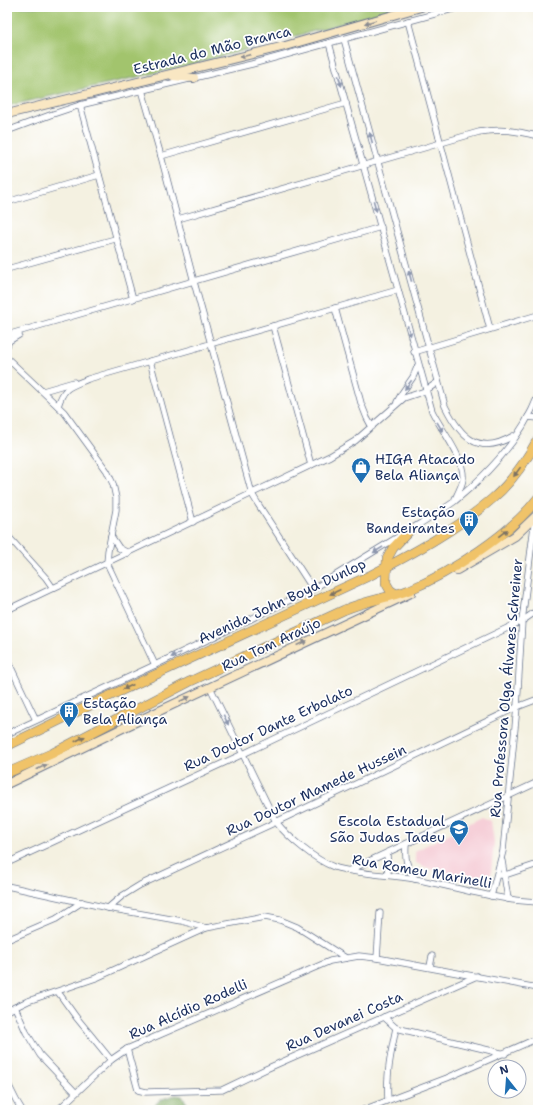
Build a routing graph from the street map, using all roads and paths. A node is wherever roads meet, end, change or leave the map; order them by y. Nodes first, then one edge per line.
1 (421, 7) edge
2 (460, 7) edge
3 (408, 21) junction
4 (344, 39) junction
5 (329, 43) junction
6 (163, 76) junction
7 (194, 78) junction
8 (142, 90) junction
9 (346, 103) junction
10 (80, 105) junction
11 (7, 114) edge
12 (7, 131) edge
13 (538, 136) edge
14 (440, 143) junction
15 (161, 156) junction
16 (378, 161) junction
17 (363, 166) junction
18 (99, 175) junction
19 (7, 202) edge
20 (178, 219) junction
21 (381, 227) junction
22 (115, 239) junction
23 (7, 268) edge
24 (194, 282) junction
25 (398, 290) junction
26 (133, 299) junction
27 (335, 308) junction
28 (536, 316) edge
29 (273, 326) junction
30 (30, 329) junction
31 (490, 329) junction
32 (7, 335) edge
33 (211, 343) junction
34 (7, 346) edge
35 (429, 347) junction
36 (414, 352) junction
37 (7, 358) edge
38 (150, 361) junction
39 (418, 365) junction
40 (88, 380) junction
41 (438, 382) junction
42 (42, 391) junction
43 (425, 391) junction
44 (538, 396) edge
45 (396, 404) junction
46 (58, 406) junction
47 (528, 418) junction
48 (538, 418) edge
49 (372, 427) junction
50 (517, 434) junction
51 (538, 439) edge
52 (311, 465) junction
53 (252, 494) junction
54 (538, 498) edge
55 (454, 502) junction
56 (536, 516) edge
57 (193, 522) junction
58 (411, 529) junction
59 (7, 535) edge
60 (111, 536) junction
61 (128, 553) junction
62 (107, 563) junction
63 (463, 563) junction
64 (386, 567) junction
65 (53, 588) junction
66 (313, 589) junction
67 (415, 589) junction
68 (396, 594) junction
69 (7, 610) edge
70 (538, 610) edge
71 (522, 621) junction
72 (7, 659) edge
73 (155, 665) junction
74 (210, 687) junction
75 (538, 699) edge
76 (517, 707) junction
77 (36, 720) junction
78 (7, 734) edge
79 (7, 746) edge
80 (243, 754) junction
81 (7, 773) edge
82 (538, 782) edge
83 (7, 784) edge
84 (508, 796) junction
85 (276, 822) junction
86 (406, 844) junction
87 (387, 853) junction
88 (501, 859) junction
89 (7, 863) edge
90 (538, 864) edge
91 (349, 870) junction
92 (388, 875) junction
93 (498, 875) junction
94 (505, 875) junction
95 (415, 879) junction
96 (7, 886) edge
97 (491, 896) junction
98 (508, 900) junction
99 (82, 902) junction
100 (538, 902) edge
101 (108, 908) junction
102 (380, 913) dead end
103 (206, 928) junction
104 (7, 940) edge
105 (432, 956) dead end
106 (346, 958) junction
107 (377, 958) junction
108 (430, 968) junction
109 (477, 976) junction
110 (538, 988) edge
111 (58, 992) junction
112 (15, 1007) junction
113 (7, 1011) edge
114 (384, 1017) junction
115 (396, 1028) junction
116 (538, 1038) edge
117 (127, 1049) junction
118 (505, 1054) junction
119 (111, 1060) junction
120 (7, 1082) edge
121 (75, 1092) junction
122 (388, 1100) junction
123 (22, 1110) edge
124 (58, 1110) edge
125 (363, 1110) edge

1 -> 6 main road, Estrada do Mão Branca
2 - 3 street
3 - 4 street
3 - 14 street
4 - 5 street
16 -> 4 street
5 - 7 street
5 -> 9 street
6 - 7 main road
6 - 11 main road, Estrada do Mão Branca
7 - 8 street
8 - 10 street
8 - 15 street
9 - 15 street
9 - 17 street
10 - 12 street
10 - 18 street
13 - 14 street
14 - 16 street
14 - 31 street
15 - 20 street
16 - 17 street
35 -> 16 street
17 - 20 street
17 -> 21 street
18 - 19 street
18 - 22 street
20 - 24 street
21 - 24 street
21 - 25 street
22 - 23 street
22 - 26 street
24 - 26 street
24 - 33 street
25 - 27 street
25 -> 36 street
26 - 30 street
27 - 29 street
27 - 49 street
28 - 31 street
29 - 33 street
29 - 52 street
30 - 32 street
30 - 34 street
31 - 35 street
33 - 38 street
33 - 53 street
35 - 36 street
35 - 41 street
36 - 39 street
37 - 42 street
38 - 40 street
38 - 57 street
39 - 43 street
39 -> 45 street
40 - 42 street
40 - 46 street
41 - 43 street
41 - 50 street
42 - 46 street
43 - 45 street
43 -> 55 street
44 - 47 street
45 - 49 street
46 - 60 street
47 - 48 street
47 - 50 street
49 - 52 street
50 - 55 street
51 -> 64 main road, Avenida John Boyd Dunlop
52 - 53 street
53 - 57 street
53 - 66 street
63 -> 54 main road
55 - 58 street
56 - 63 main road
56 - 71 street, Rua Professora Olga Álvares Schreiner
57 - 61 street
58 - 64 main road
58 -> 66 street
59 - 65 street
60 - 61 street
60 - 62 street
61 - 62 street
62 - 65 street
62 - 73 street
63 - 67 main road
64 - 68 main road
64 -> 79 main road, Avenida John Boyd Dunlop
65 - 69 street
66 -> 73 street
67 - 68 main road
74 -> 67 main road, Rua Tom Araújo
81 -> 68 main road
70 - 71 street, Rua Doutor Dante Erbolato
71 - 76 street, Rua Professora Olga Álvares Schreiner
71 - 80 street, Rua Doutor Dante Erbolato
72 - 77 street
73 - 77 street
74 -> 80 street, Rua Romeu Marinelli
83 -> 74 main road, Rua Tom Araújo
75 - 76 street, Rua Doutor Mamede Hussein
76 - 84 street, Rua Professora Olga Álvares Schreiner
76 - 85 street, Rua Doutor Mamede Hussein
77 - 78 street
80 - 85 street, Rua Romeu Marinelli
80 - 89 street, Rua Doutor Dante Erbolato
82 - 84 street
84 - 86 street
84 - 88 street, Rua Professora Olga Álvares Schreiner
85 - 91 street, Rua Romeu Marinelli
85 - 101 street, Rua Doutor Mamede Hussein
86 - 87 street
86 - 95 street
87 - 91 street
87 - 92 street
88 - 93 street, Rua Professora Olga Álvares Schreiner
88 - 94 street, Rua Professora Olga Álvares Schreiner
90 - 94 street
91 - 92 street, Rua Romeu Marinelli
92 - 95 street, Rua Romeu Marinelli
93 - 94 street
93 - 97 street, Rua Professora Olga Álvares Schreiner
94 - 98 street, Rua Professora Olga Álvares Schreiner
95 - 97 street, Rua Romeu Marinelli
96 - 99 street
97 - 98 street, Rua Romeu Marinelli
98 - 100 street, Rua Romeu Marinelli
99 - 101 street
99 - 104 street
101 - 103 street
102 - 107 street
103 - 106 street
103 - 111 street
105 - 108 street
106 - 107 street, Rua Alcídio Rodelli
106 - 117 street, Rua Alcídio Rodelli
107 - 108 street, Rua Alcídio Rodelli
108 - 109 street, Rua Alcídio Rodelli
109 - 110 street, Rua Alcídio Rodelli
109 - 114 street, Rua Devanei Costa
111 - 112 street
111 - 119 street
112 - 113 street
112 - 121 street
114 - 115 street
114 - 117 street, Rua Devanei Costa
115 - 118 street
115 - 122 street
116 - 118 street
117 - 119 street, Rua Alcídio Rodelli
118 - 122 street
119 - 121 street, Rua Alcídio Rodelli
120 - 123 street
121 - 124 street, Rua Alcídio Rodelli
122 - 125 street

